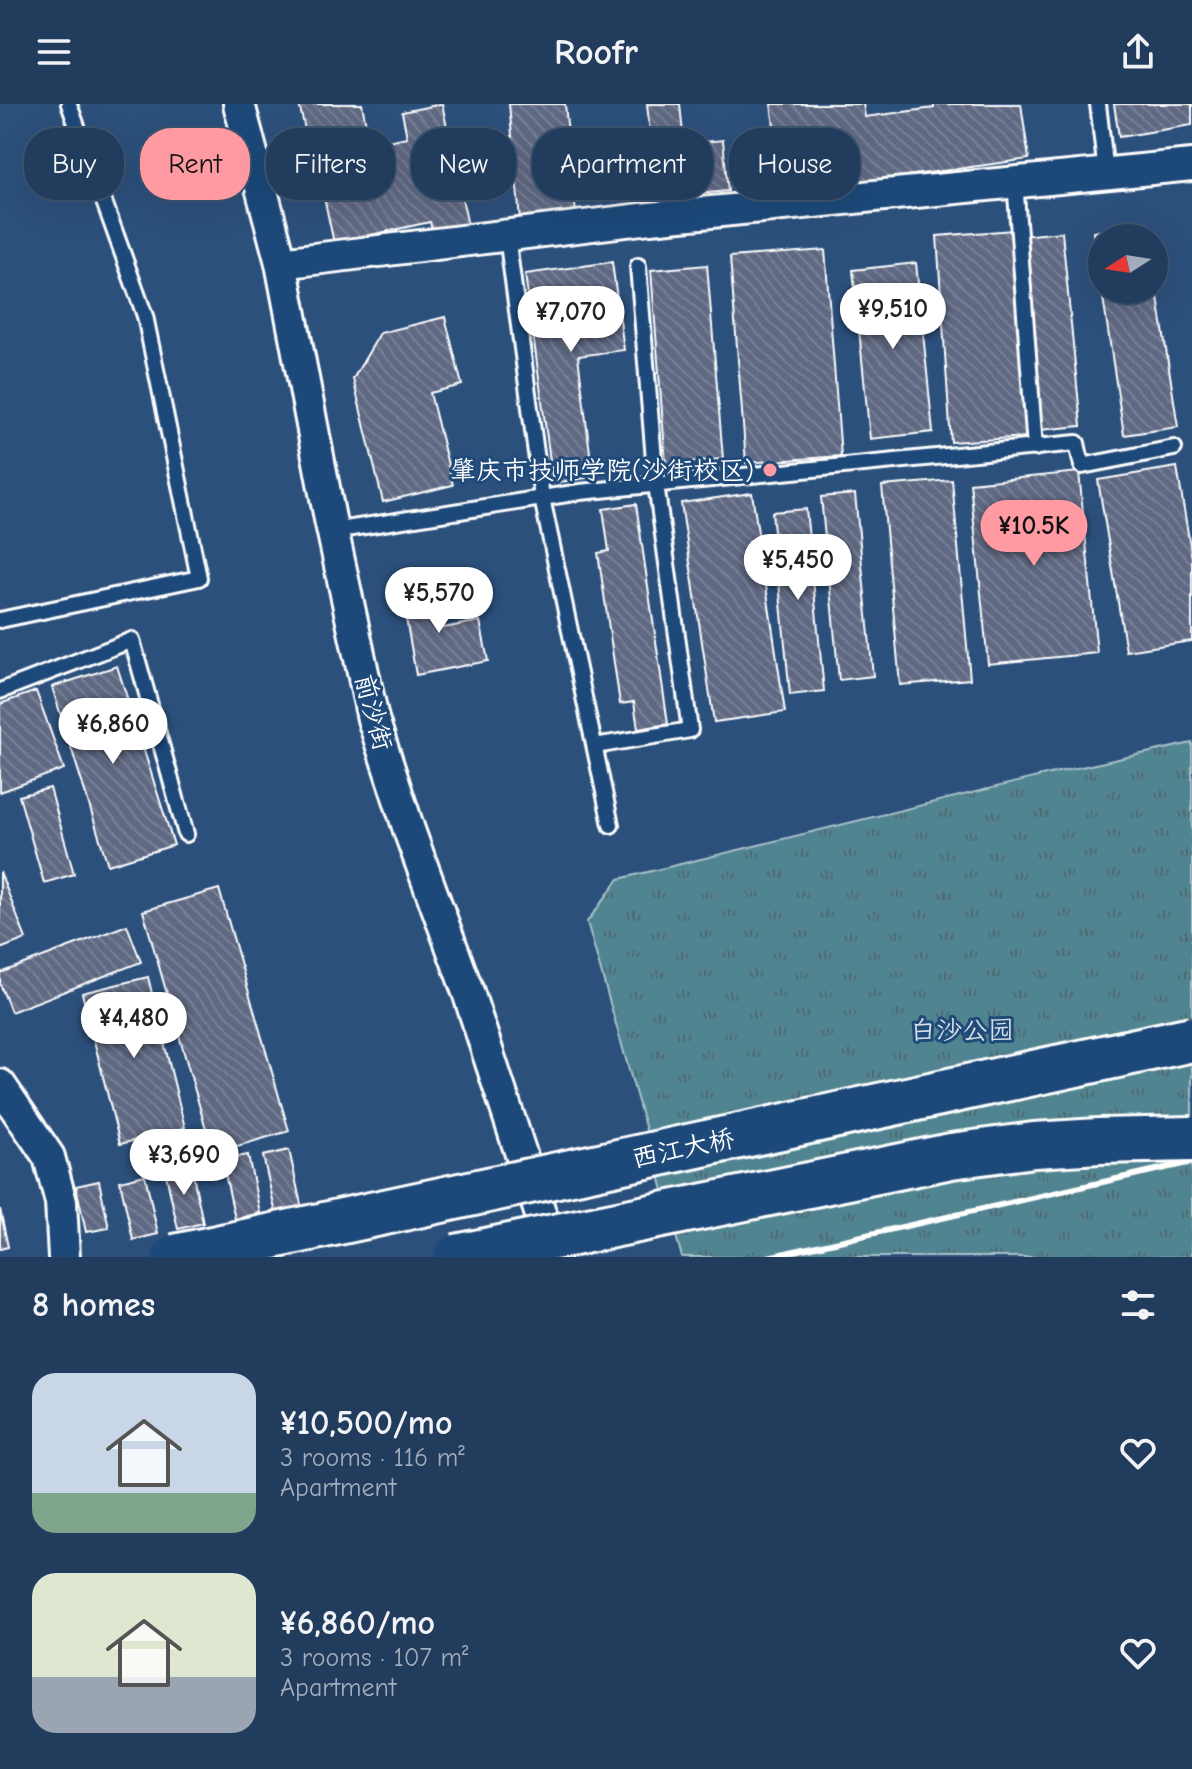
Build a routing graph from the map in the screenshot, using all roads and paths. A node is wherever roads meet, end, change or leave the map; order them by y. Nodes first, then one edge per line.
1 (69, 104) edge
2 (239, 104) edge
3 (1098, 104) edge
4 (1192, 165) edge
5 (1106, 173) junction
6 (1015, 181) junction
7 (507, 236) junction
8 (281, 263) junction
9 (638, 266) dead end
10 (1035, 448) junction
11 (1174, 448) dead end
12 (656, 484) junction
13 (542, 498) junction
14 (333, 531) junction
15 (0, 620) edge
16 (0, 691) edge
17 (595, 746) junction
18 (611, 825) dead end
19 (186, 834) dead end
20 (1192, 1039) edge
21 (0, 1085) edge
22 (1192, 1139) edge
23 (64, 1257) edge
24 (175, 1257) edge
25 (456, 1257) edge
26 (554, 1257) edge

1 - 15 lane
2 - 8 street, 前沙街
3 - 5 lane
4 - 5 street
5 - 6 street
6 - 7 street
6 - 10 lane
7 - 8 street
7 - 13 lane
8 - 14 street, 前沙街
9 - 12 lane
10 - 11 lane
10 - 12 lane
12 - 13 lane
12 - 17 lane
13 - 14 lane
13 - 17 lane
14 - 26 street, 前沙街
16 - 19 lane
17 - 18 lane
20 - 24 main road, 西江大桥, bridge
21 - 23 street
22 - 25 main road, bridge

